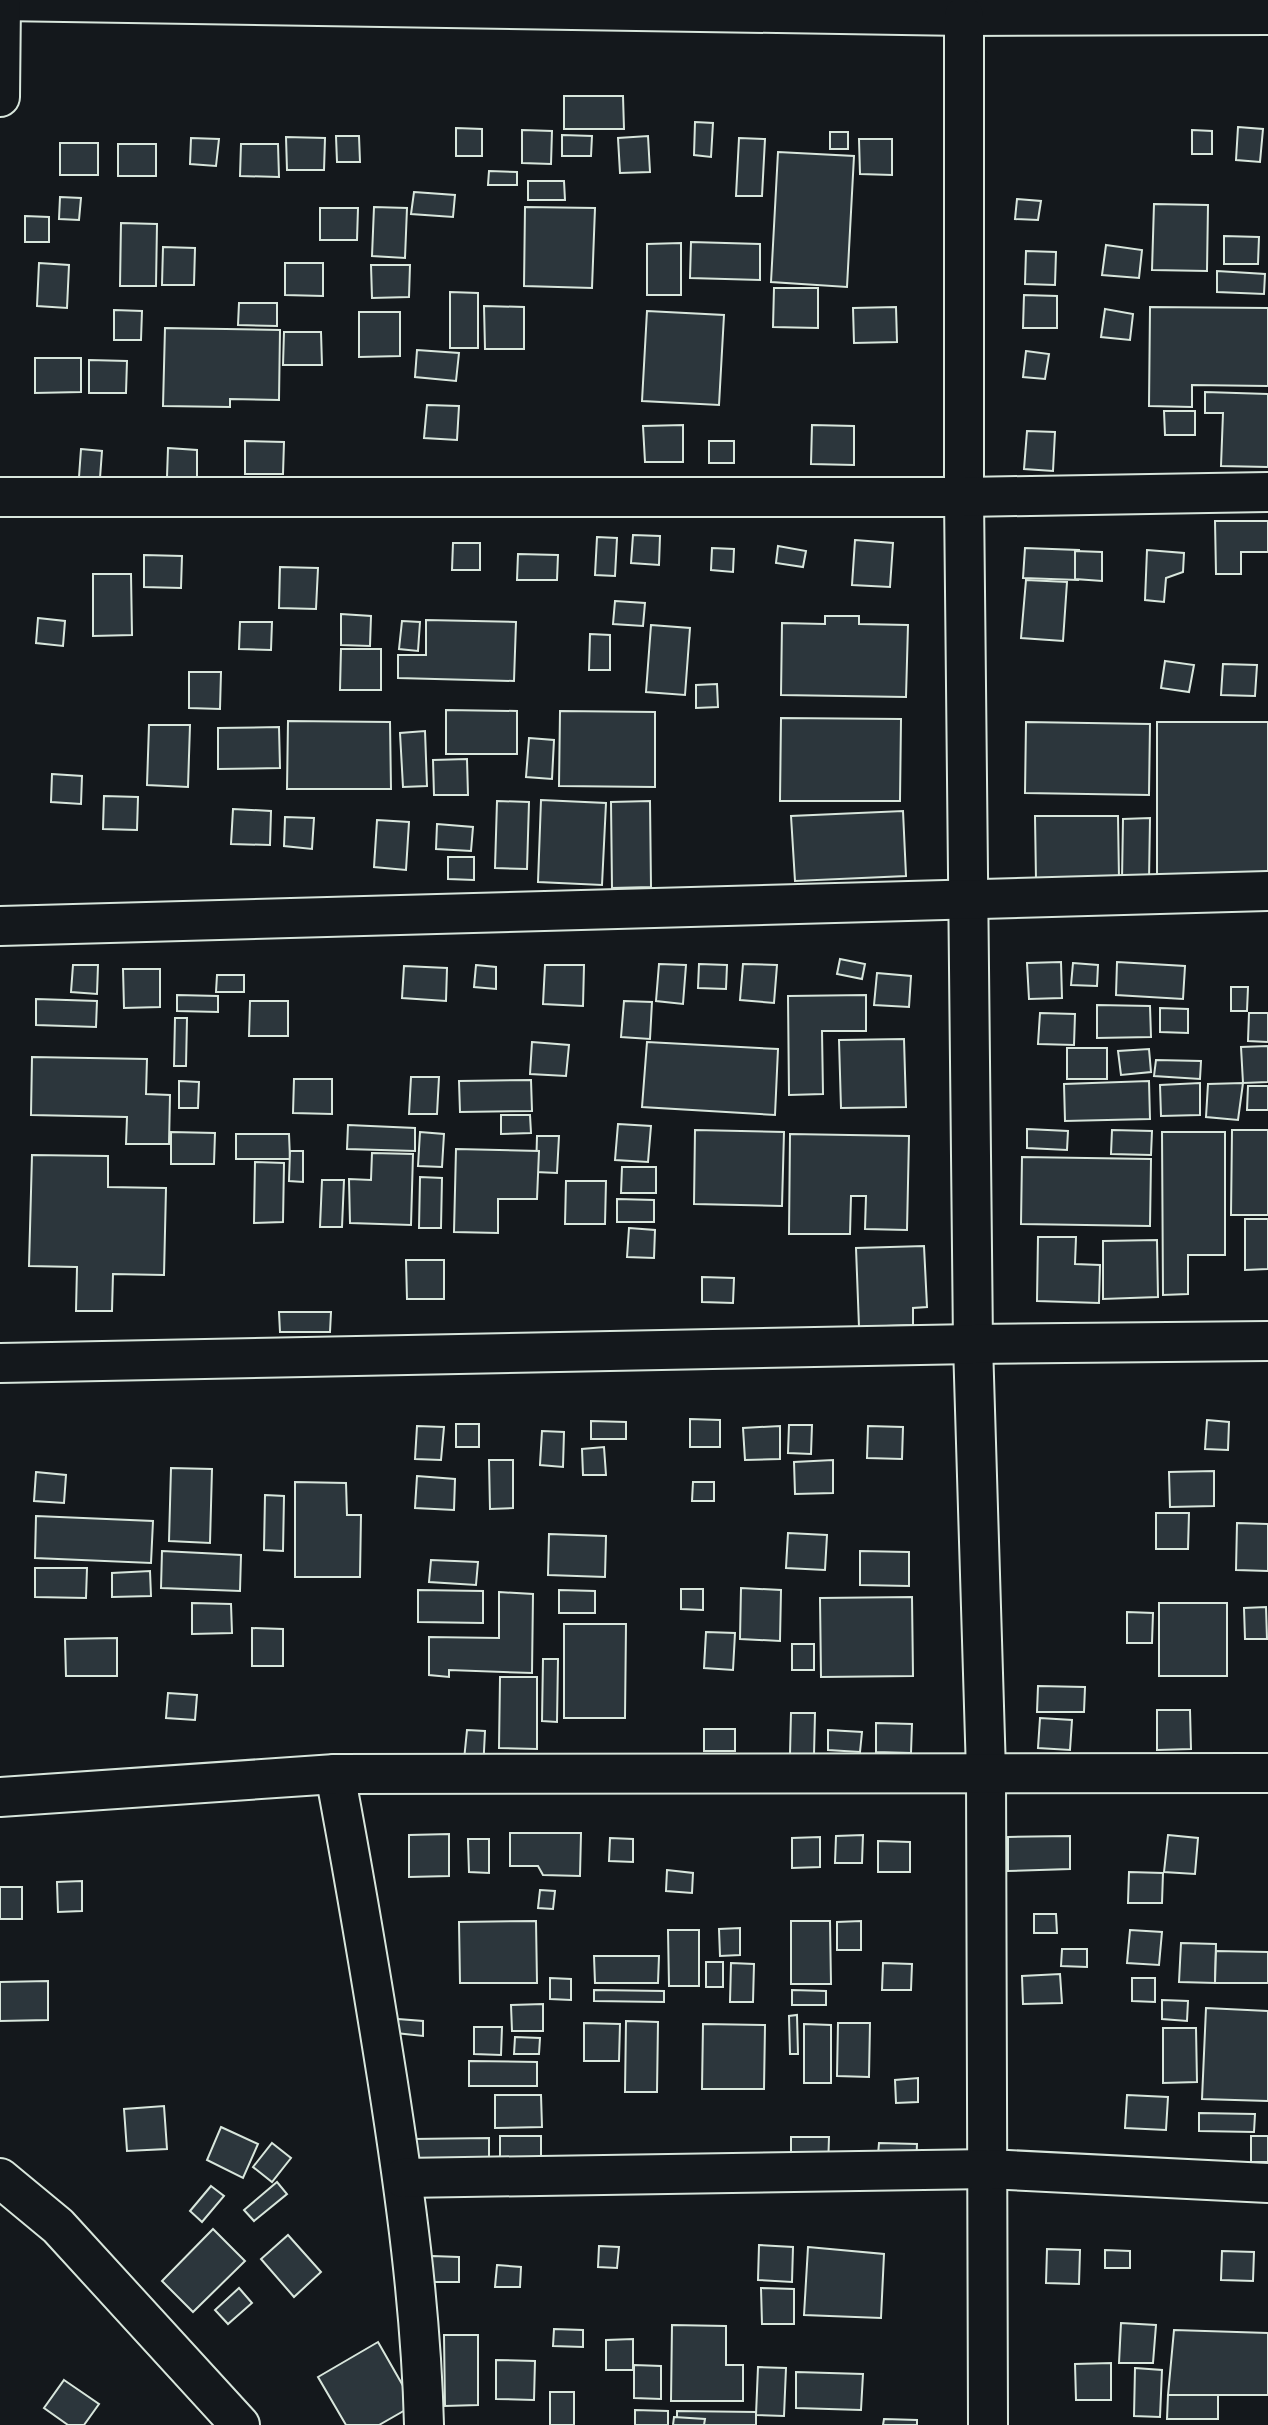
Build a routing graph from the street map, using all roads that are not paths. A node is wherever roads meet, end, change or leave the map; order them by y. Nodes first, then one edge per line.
1 (1, 1) edge
2 (542, 5) edge
3 (1268, 15) edge
4 (964, 16) junction
5 (0, 97) edge
6 (1268, 492) edge
7 (0, 497) edge
8 (964, 497) junction
9 (1268, 891) edge
10 (968, 898) junction
11 (0, 926) edge
12 (1268, 1341) edge
13 (973, 1344) junction
14 (0, 1363) edge
15 (986, 1772) junction
16 (1268, 1773) edge
17 (335, 1774) junction
18 (0, 1797) edge
19 (988, 2169) junction
20 (0, 2178) edge
21 (403, 2179) junction
22 (1268, 2183) edge
23 (240, 2425) edge
24 (424, 2425) edge
25 (988, 2425) edge

1 - 2 street
1 - 5 street
2 - 4 street
3 - 4 street
4 - 8 street
6 - 8 street
7 - 8 street
8 - 10 street
9 - 10 street
10 - 11 street
10 - 13 street
12 - 13 street
13 - 14 street
13 - 15 street
15 - 16 street
15 - 17 street
15 - 19 street
17 - 18 street
17 - 21 street
19 - 21 street
19 - 22 street
19 - 25 street
20 - 23 street
21 - 24 street

